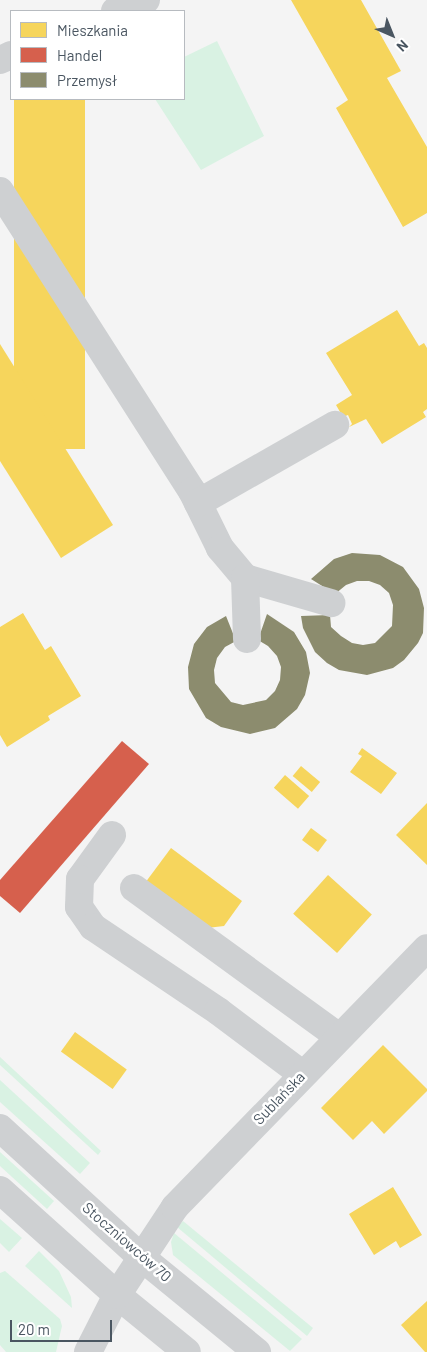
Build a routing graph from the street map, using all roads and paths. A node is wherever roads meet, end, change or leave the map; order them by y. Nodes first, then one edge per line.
1 (146, 0) edge
2 (118, 10) edge
3 (0, 191) edge
4 (336, 425) dead end
5 (198, 503) junction
6 (245, 578) junction
7 (331, 603) dead end
8 (247, 639) dead end
9 (112, 835) dead end
10 (134, 888) dead end
11 (427, 948) edge
12 (339, 1037) junction
13 (302, 1074) junction
14 (0, 1128) edge
15 (0, 1190) edge
16 (141, 1257) junction
17 (118, 1295) junction
18 (88, 1352) edge
19 (187, 1352) edge
20 (257, 1352) edge

1 - 2 street
3 - 5 street
4 - 5 street
5 - 6 street
6 - 7 street
6 - 8 street
9 - 13 street
10 - 12 street
11 - 12 street, Sublańska
12 - 13 street, Sublańska
13 - 16 street, Sublańska
14 - 16 street, Stoczniowców 70
15 - 17 street
16 - 17 street, Sublańska
16 - 20 street, Stoczniowców 70
17 - 18 street, Sublańska
17 - 19 street

